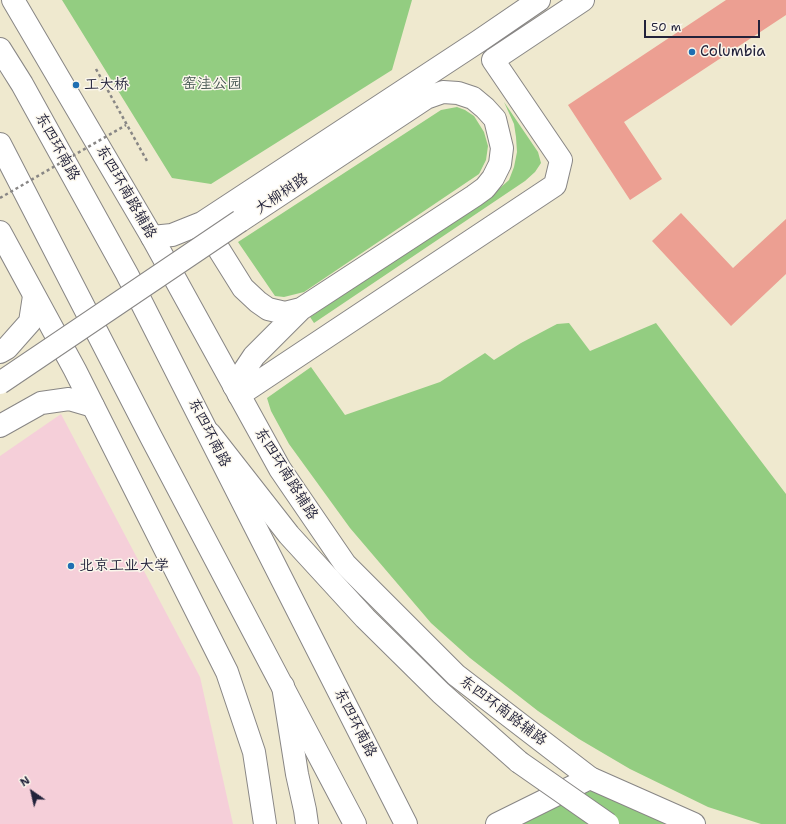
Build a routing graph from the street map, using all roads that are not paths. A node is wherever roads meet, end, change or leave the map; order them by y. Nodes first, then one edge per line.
1 (13, 0) edge
2 (539, 0) edge
3 (583, 0) edge
4 (479, 41) junction
5 (0, 49) edge
6 (493, 60) junction
7 (0, 144) edge
8 (202, 223) junction
9 (0, 232) edge
10 (152, 237) junction
11 (34, 296) junction
12 (301, 309) junction
13 (0, 352) edge
14 (0, 383) edge
15 (236, 390) junction
16 (93, 406) junction
17 (0, 426) edge
18 (210, 434) junction
19 (283, 686) junction
20 (590, 778) junction
21 (265, 824) edge
22 (307, 824) edge
23 (355, 824) edge
24 (406, 824) edge
25 (497, 824) edge
26 (608, 824) edge
27 (694, 824) edge

1 - 10 main road, 东四环南路辅路
2 - 4 main road, 大柳树路
3 - 6 main road
4 - 6 main road
4 - 8 main road, 大柳树路
5 - 18 main road, 东四环南路
6 - 15 main road
7 - 19 main road
8 - 10 main road, 大柳树路
8 - 12 main road
9 - 11 main road
10 - 15 main road, 东四环南路辅路
11 - 13 main road
11 - 16 main road
12 - 14 main road, 大柳树路, bridge
12 - 15 main road
15 - 20 main road, 东四环南路辅路
16 - 17 main road
16 - 21 main road
18 - 24 main road, 东四环南路
18 - 26 main road, bridge
19 - 22 main road
19 - 23 main road
20 - 25 main road
20 - 27 main road, 东四环南路辅路

